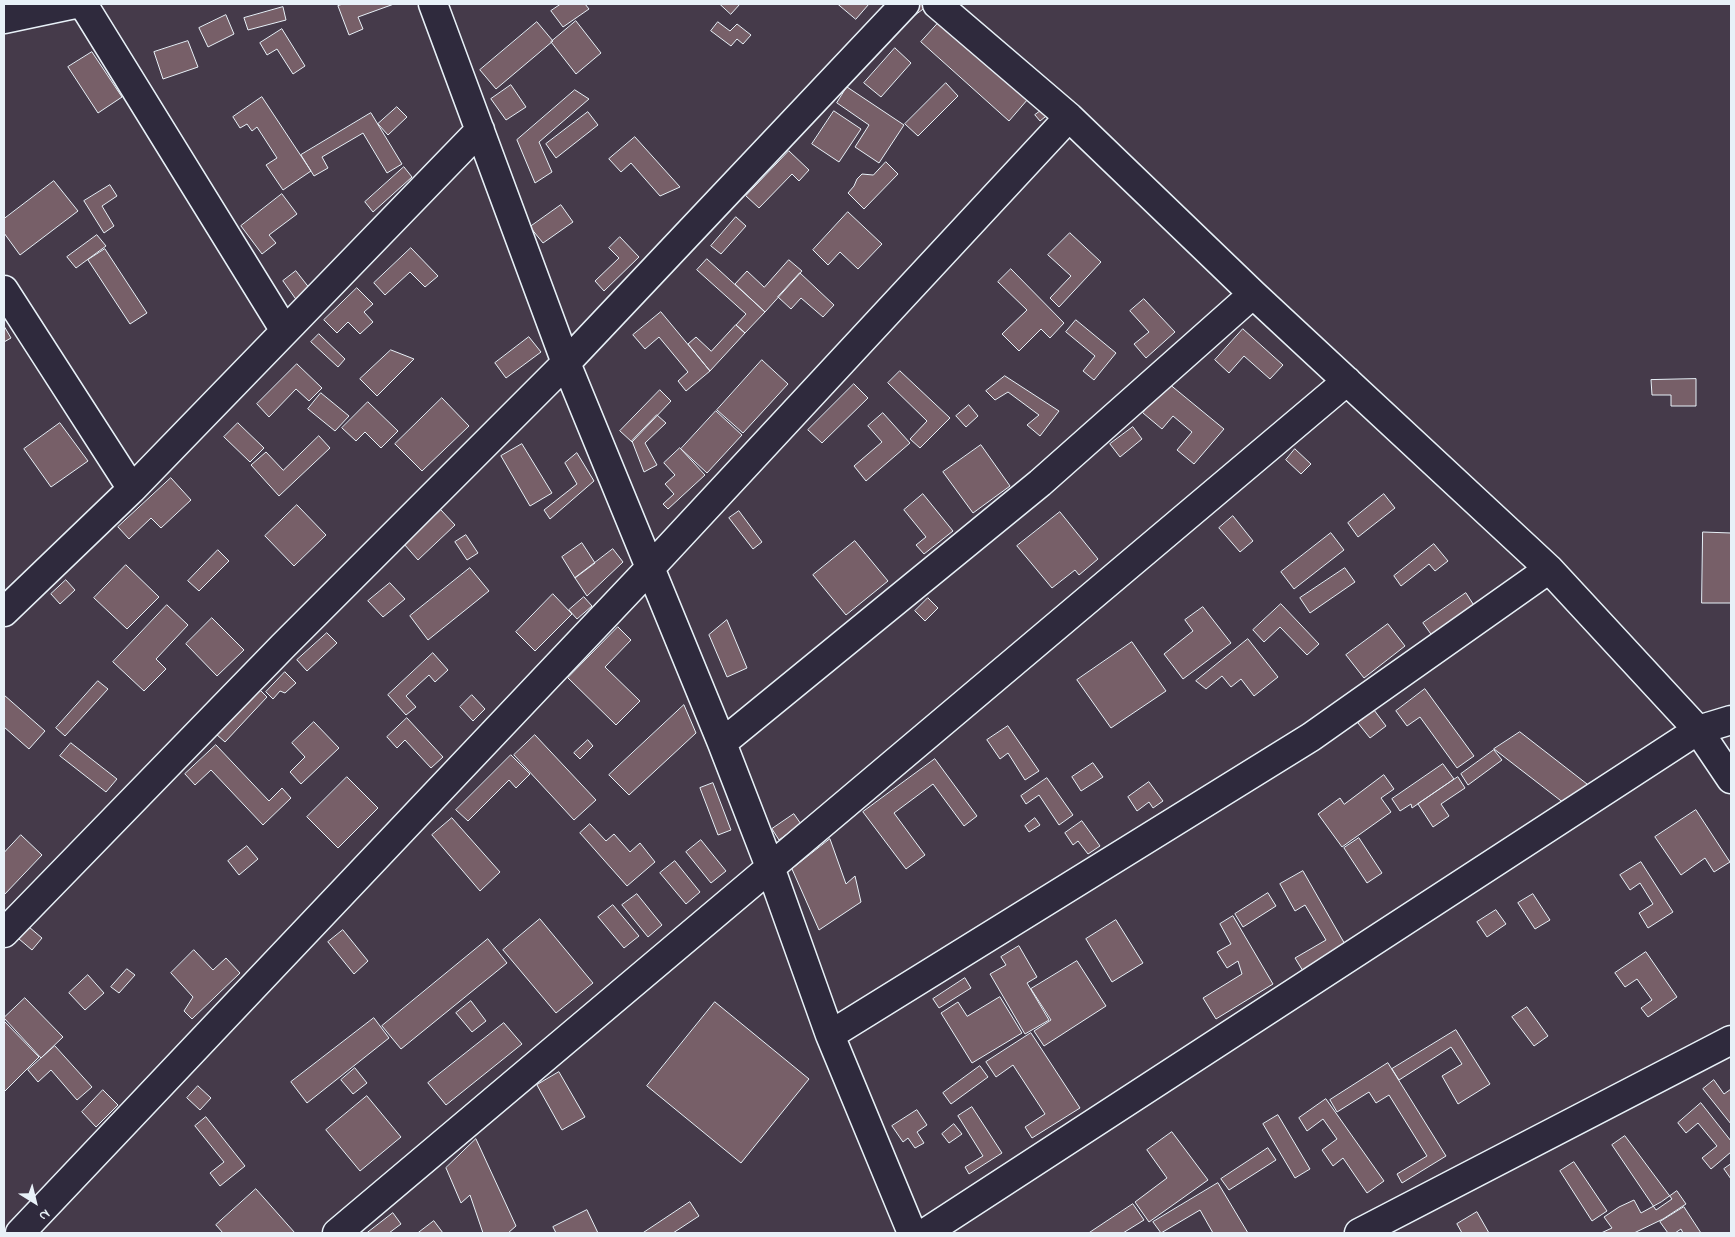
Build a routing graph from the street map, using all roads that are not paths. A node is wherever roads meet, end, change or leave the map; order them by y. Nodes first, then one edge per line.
1 (75, 4) edge
2 (83, 4) edge
3 (433, 4) edge
4 (904, 4) edge
5 (938, 4) edge
6 (4, 19) edge
7 (1069, 117) junction
8 (480, 130) junction
9 (4, 290) edge
10 (1252, 294) junction
11 (285, 330) junction
12 (566, 363) junction
13 (1347, 381) junction
14 (132, 489) junction
15 (650, 568) junction
16 (1549, 569) junction
17 (4, 612) edge
18 (1731, 720) edge
19 (1698, 730) junction
20 (722, 743) junction
21 (1731, 779) edge
22 (770, 866) junction
23 (4, 933) edge
24 (830, 1035) junction
25 (1731, 1040) edge
26 (20, 1233) edge
27 (337, 1233) edge
28 (912, 1233) edge
29 (925, 1233) edge
30 (1359, 1233) edge

1 - 6 street
2 - 11 street
3 - 8 street
4 - 12 street
5 - 7 street
7 - 10 street
7 - 15 street
8 - 11 street
8 - 12 street
9 - 14 street
10 - 13 street
10 - 20 street
11 - 14 street
12 - 15 street
12 - 23 street
13 - 16 street
13 - 22 street
14 - 17 street
15 - 20 street
15 - 26 street
16 - 19 street
16 - 24 street
18 - 19 street
19 - 21 street
19 - 29 street
20 - 22 street
22 - 24 street
22 - 27 street
24 - 28 street
25 - 30 street

